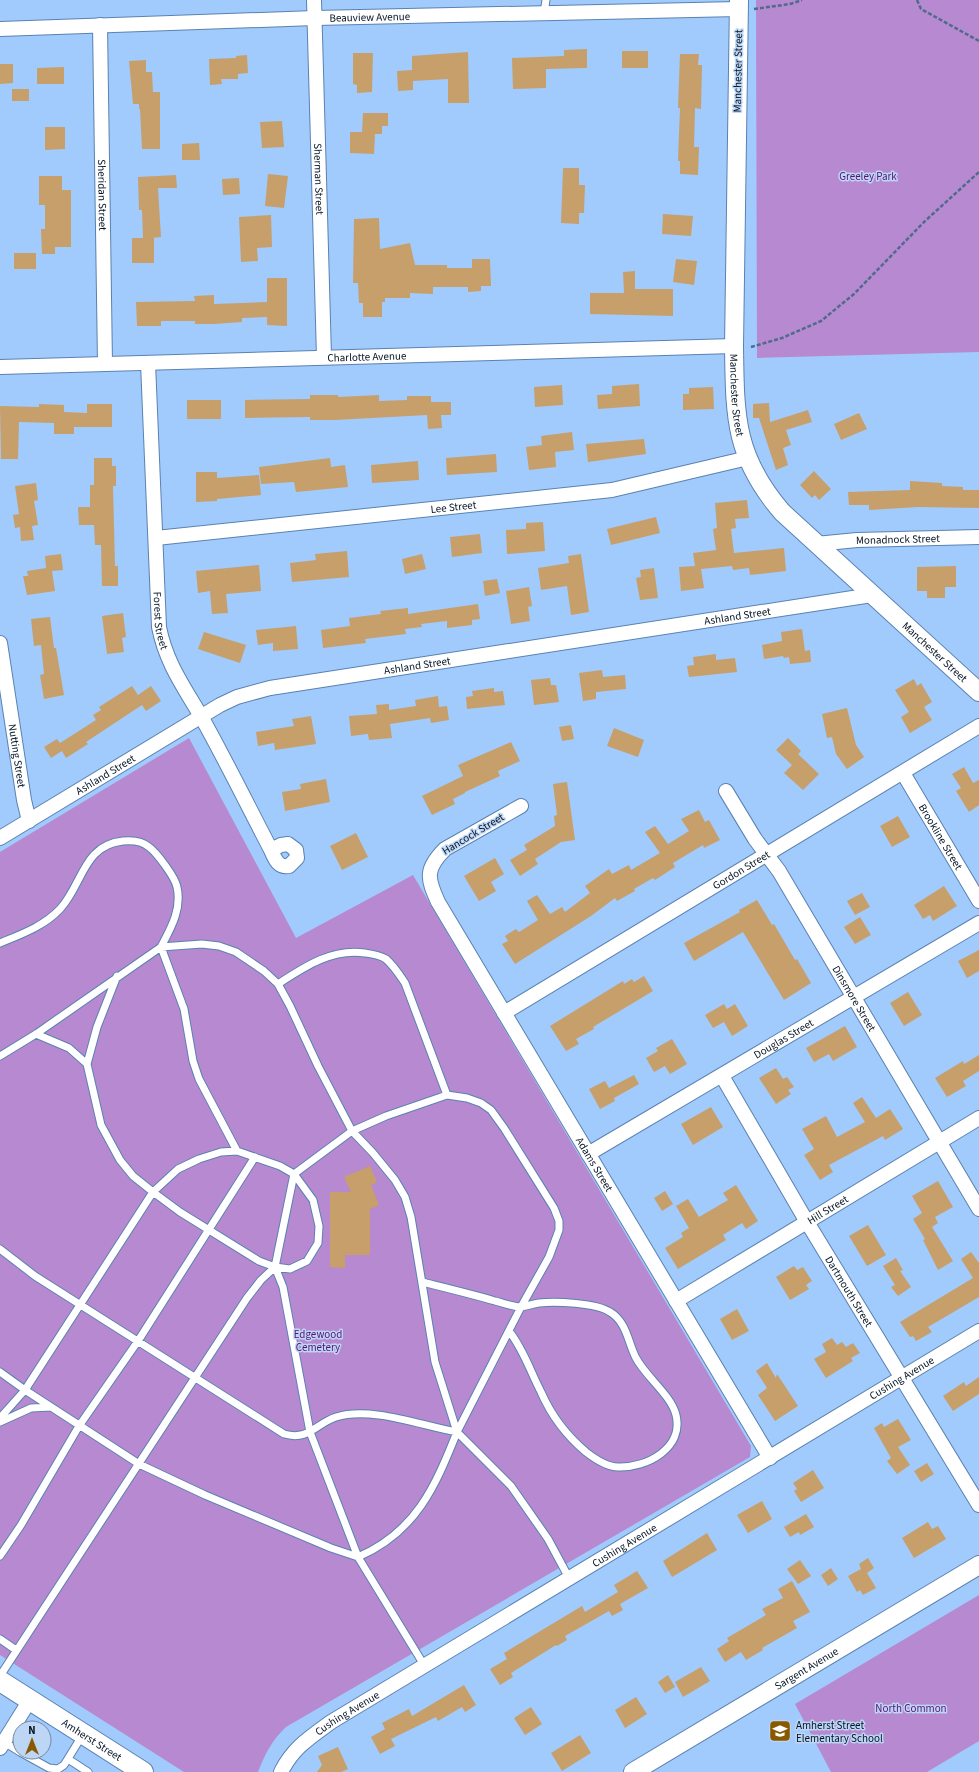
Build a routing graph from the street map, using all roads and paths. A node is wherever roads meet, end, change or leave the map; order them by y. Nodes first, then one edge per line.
1 (314, 0) edge
2 (802, 0) edge
3 (918, 0) edge
4 (739, 5) edge
5 (545, 7) edge
6 (315, 18) junction
7 (100, 25) junction
8 (0, 29) edge
9 (979, 41) edge
10 (979, 172) edge
11 (743, 346) junction
12 (324, 357) junction
13 (148, 363) junction
14 (105, 364) junction
15 (0, 367) edge
16 (748, 458) junction
17 (979, 537) edge
18 (156, 538) junction
19 (816, 544) junction
20 (872, 595) junction
21 (0, 643) edge
22 (979, 692) edge
23 (201, 717) junction
24 (979, 726) edge
25 (903, 773) junction
26 (726, 791) dead end
27 (521, 806) dead end
28 (29, 821) junction
29 (0, 838) edge
30 (271, 850) dead end
31 (766, 854) junction
32 (430, 868) joint
33 (979, 901) edge
34 (979, 923) edge
35 (0, 943) edge
36 (160, 947) junction
37 (117, 976) junction
38 (278, 984) junction
39 (854, 997) junction
40 (504, 1013) junction
41 (36, 1034) junction
42 (0, 1056) edge
43 (88, 1064) junction
44 (722, 1076) junction
45 (447, 1095) junction
46 (979, 1118) edge
47 (352, 1131) junction
48 (940, 1141) junction
49 (237, 1151) junction
50 (588, 1154) junction
51 (255, 1157) junction
52 (294, 1174) junction
53 (153, 1192) junction
54 (979, 1209) edge
55 (807, 1222) junction
56 (209, 1230) junction
57 (0, 1249) edge
58 (275, 1267) junction
59 (422, 1282) junction
60 (676, 1301) junction
61 (80, 1304) junction
62 (520, 1307) junction
63 (508, 1331) junction
64 (979, 1331) edge
65 (138, 1341) junction
66 (0, 1372) edge
67 (195, 1378) junction
68 (901, 1378) junction
69 (25, 1390) junction
70 (51, 1407) junction
71 (0, 1418) edge
72 (0, 1422) edge
73 (79, 1426) junction
74 (310, 1432) junction
75 (457, 1432) junction
76 (770, 1458) junction
77 (139, 1464) junction
78 (979, 1505) edge
79 (0, 1556) edge
80 (358, 1557) junction
81 (979, 1565) edge
82 (569, 1578) junction
83 (0, 1639) edge
84 (16, 1650) junction
85 (424, 1665) junction
86 (0, 1676) edge
87 (0, 1681) edge
88 (30, 1700) junction
89 (83, 1734) junction
90 (2, 1745) edge
91 (12, 1749) edge
92 (68, 1759) junction
93 (34, 1760) edge
94 (137, 1770) edge
95 (88, 1772) edge
96 (281, 1772) edge
97 (633, 1772) edge

1 - 6 street, Sherman Street
2 - 4 path
3 - 9 path
4 - 5 street, Beauview Avenue
4 - 11 street, Manchester Street
5 - 6 street, Beauview Avenue
6 - 7 street, Beauview Avenue
6 - 12 street, Sherman Street
7 - 8 street, Beauview Avenue
7 - 14 street, Sheridan Street
10 - 11 path
11 - 12 street, Charlotte Avenue
11 - 16 street, Manchester Street
12 - 13 street, Charlotte Avenue
13 - 14 street, Charlotte Avenue
13 - 18 street, Forest Street
14 - 15 street, Charlotte Avenue
16 - 18 street, Lee Street
16 - 19 street, Manchester Street
17 - 19 street, Monadnock Street
18 - 23 street, Forest Street
19 - 20 street, Manchester Street
20 - 22 street, Manchester Street
20 - 23 street, Ashland Street
21 - 28 street, Nutting Street
23 - 28 street, Ashland Street
23 - 30 street, Forest Street
24 - 25 street, Gordon Street
25 - 31 street, Gordon Street
25 - 33 street, Brookline Street
26 - 31 street, Dinsmore Street
27 - 32 street, Hancock Street
28 - 29 street, Ashland Street
31 - 39 street, Dinsmore Street
31 - 40 street, Gordon Street
32 - 40 street, Adams Street
34 - 39 street, Douglas Street
35 - 36 lane
36 - 37 lane
36 - 38 lane
36 - 49 lane
37 - 41 lane
37 - 43 lane
38 - 45 lane
38 - 47 lane
39 - 44 street, Douglas Street
39 - 48 street, Dinsmore Street
40 - 50 street, Adams Street
41 - 42 lane
41 - 43 lane
43 - 53 lane
44 - 50 street, Douglas Street
44 - 55 street, Dartmouth Street
45 - 47 lane
45 - 62 lane
46 - 48 street, Hill Street
47 - 52 lane
47 - 59 lane
48 - 54 street, Dinsmore Street
48 - 55 street, Hill Street
49 - 51 lane
49 - 53 lane
50 - 60 street, Adams Street
51 - 52 lane
51 - 56 lane
52 - 58 lane
52 - 58 lane
53 - 56 lane
53 - 61 lane
55 - 60 street, Hill Street
55 - 68 street, Dartmouth Street
56 - 58 lane
56 - 65 lane
57 - 61 lane
58 - 67 lane
58 - 74 lane
59 - 62 lane
59 - 75 lane
60 - 76 street, Adams Street
61 - 65 lane
61 - 69 lane
62 - 63 lane
62 - 63 lane
63 - 75 lane
64 - 68 street, Cushing Avenue
65 - 67 lane
65 - 73 lane
66 - 69 lane
67 - 74 lane
67 - 77 lane
68 - 76 street, Cushing Avenue
68 - 78 street, Dartmouth Street
69 - 70 lane
69 - 71 lane
70 - 72 lane
70 - 73 lane
73 - 77 lane
73 - 79 lane
74 - 75 lane
74 - 80 lane
75 - 80 lane
75 - 82 lane
76 - 82 street, Cushing Avenue
77 - 80 lane
77 - 84 lane
80 - 85 lane
81 - 97 street, Sargent Avenue
82 - 85 street, Cushing Avenue
83 - 84 lane
84 - 86 lane
85 - 96 street, Cushing Avenue
87 - 88 main road, Amherst Street
88 - 89 main road, Amherst Street
88 - 90 street
89 - 92 lane
89 - 94 main road, Amherst Street
90 - 91 lane
92 - 93 lane
92 - 95 lane

